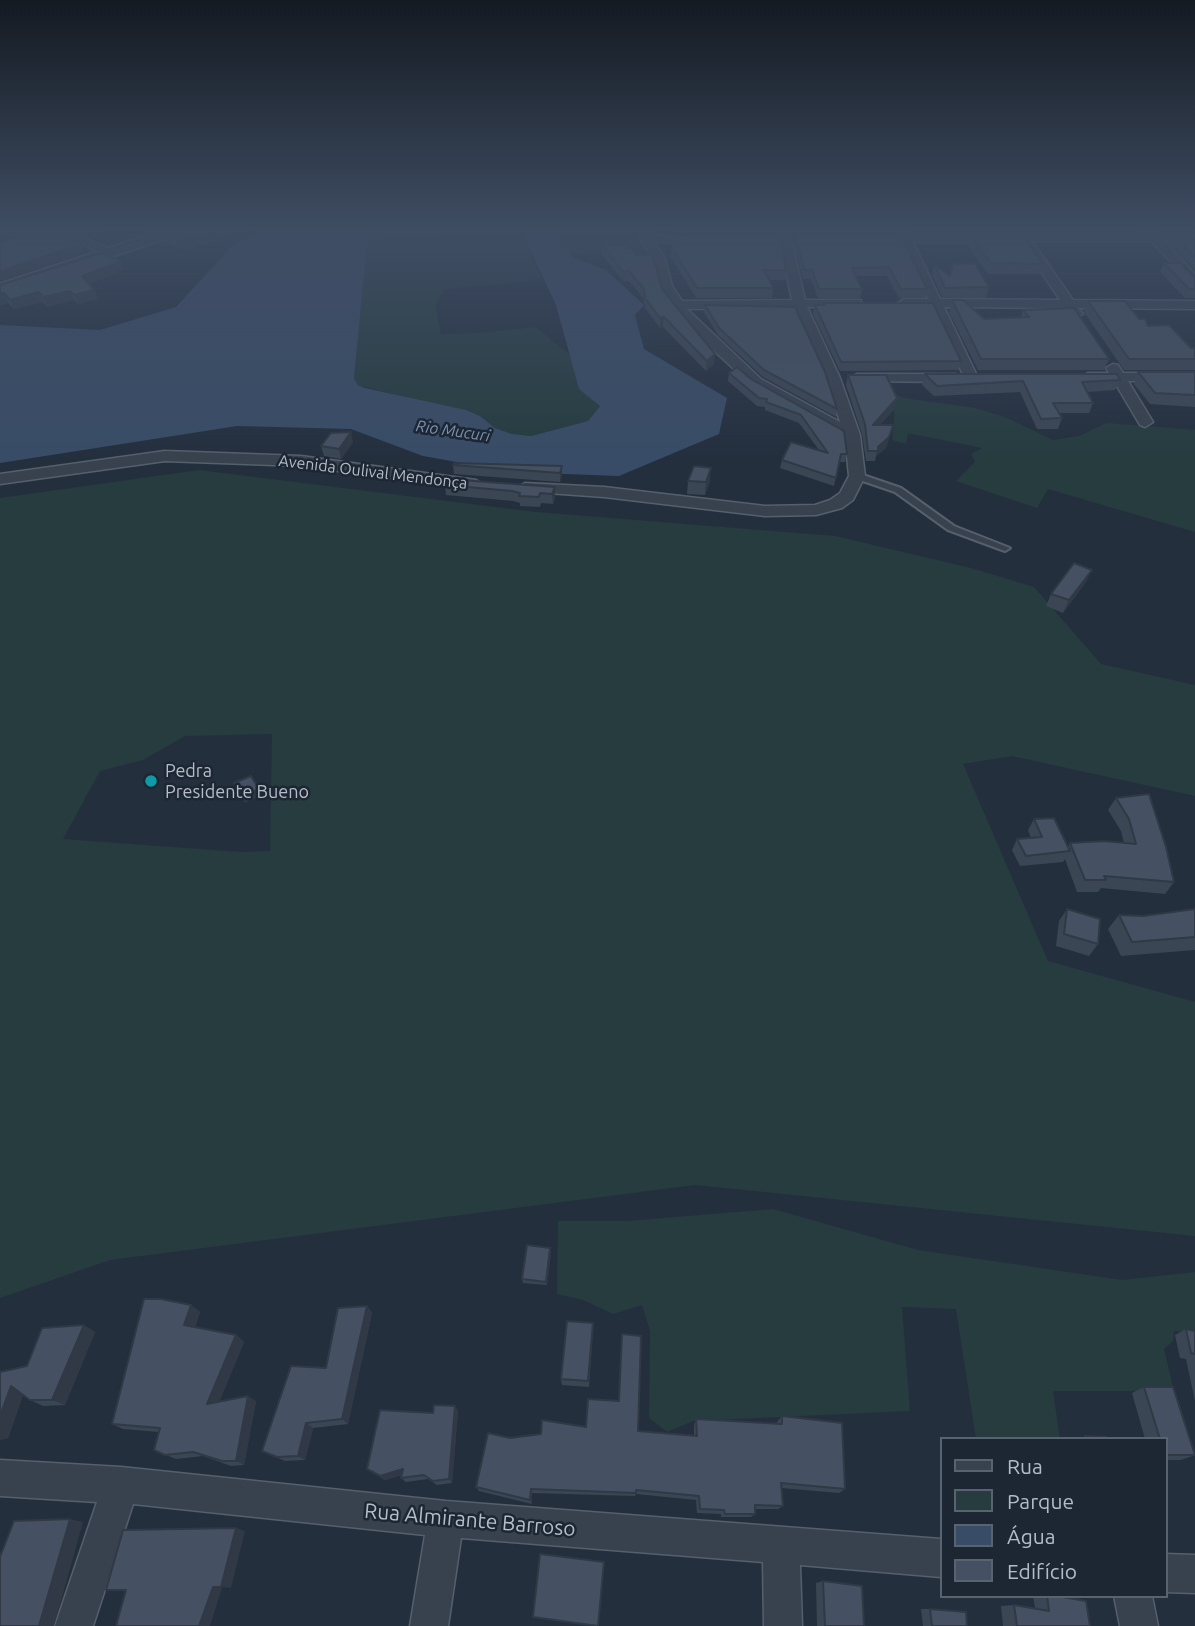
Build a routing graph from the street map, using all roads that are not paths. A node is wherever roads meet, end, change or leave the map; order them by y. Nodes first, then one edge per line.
1 (679, 307) edge
2 (801, 307) edge
3 (938, 307) edge
4 (1072, 307) edge
5 (1084, 325) edge
6 (1105, 356) edge
7 (1078, 377) edge
8 (1119, 377) junction
9 (1195, 377) edge
10 (833, 378) junction
11 (1146, 422) dead end
12 (852, 435) junction
13 (857, 476) junction
14 (0, 479) edge
15 (1005, 548) dead end
16 (0, 1478) edge
17 (121, 1485) junction
18 (446, 1519) junction
19 (781, 1547) junction
20 (940, 1558) edge
21 (1167, 1573) edge
22 (1195, 1574) edge
23 (1133, 1598) edge
24 (74, 1626) edge
25 (429, 1626) edge
26 (783, 1626) edge
27 (1139, 1626) edge

1 - 12 street
2 - 10 street
3 - 10 street
4 - 5 street
6 - 8 street
7 - 8 street
8 - 9 street
8 - 11 street
10 - 12 street
12 - 13 street
13 - 14 street, Avenida Oulival Mendonça
13 - 15 lane
16 - 17 street, Rua Almirante Barroso
17 - 18 street, Rua Almirante Barroso
17 - 24 street
18 - 19 street, Rua Almirante Barroso
18 - 25 street
19 - 20 street, Rua Almirante Barroso
19 - 26 street
21 - 22 street
23 - 27 street

